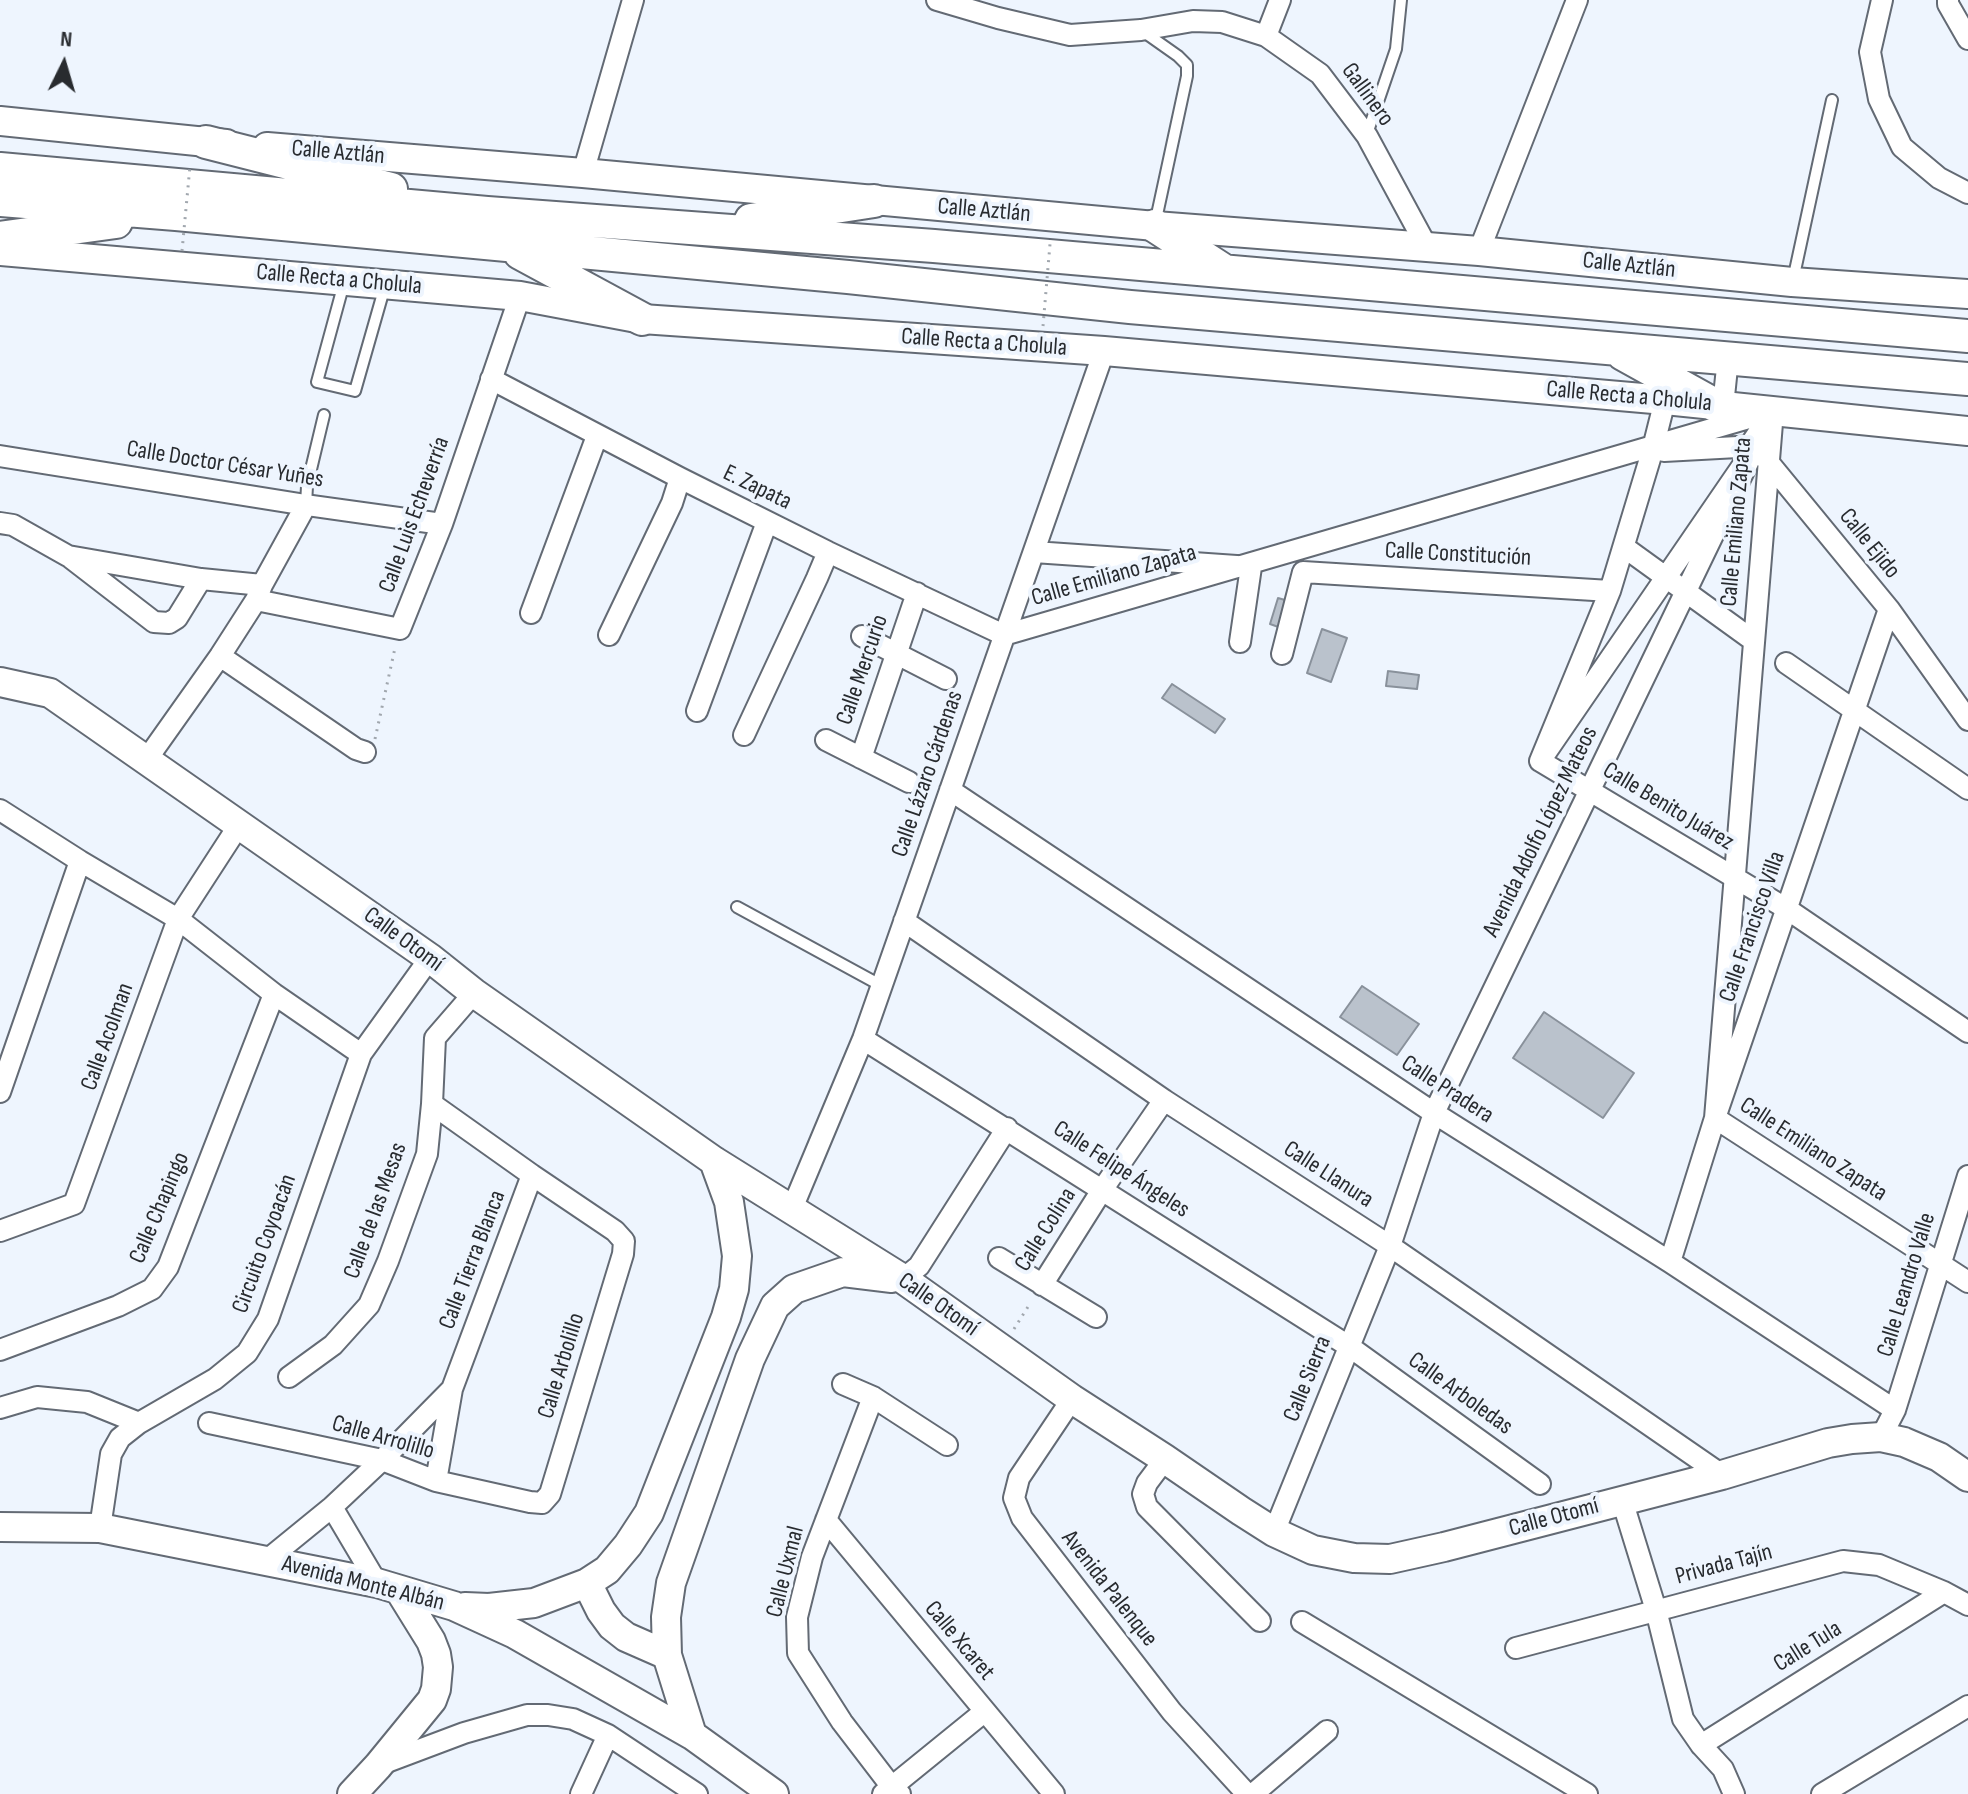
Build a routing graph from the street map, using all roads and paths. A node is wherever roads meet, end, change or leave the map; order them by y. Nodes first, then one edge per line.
1 (633, 0) edge
2 (937, 0) edge
3 (1280, 0) edge
4 (1401, 0) edge
5 (1577, 0) edge
6 (1882, 0) edge
7 (1948, 0) edge
8 (1141, 30) junction
9 (1266, 36) junction
10 (1968, 39) edge
11 (1832, 100) dead end
12 (0, 121) edge
13 (1367, 136) junction
14 (198, 154) junction
15 (0, 169) edge
16 (583, 173) junction
17 (1968, 193) edge
18 (0, 200) edge
19 (874, 201) junction
20 (487, 213) junction
21 (176, 214) junction
22 (1155, 226) junction
23 (698, 228) junction
24 (0, 238) edge
25 (1050, 244) dead end
26 (507, 246) junction
27 (1427, 247) junction
28 (0, 251) edge
29 (182, 251) dead end
30 (1479, 251) junction
31 (1225, 272) junction
32 (345, 281) junction
33 (1792, 282) junction
34 (386, 284) junction
35 (1968, 294) edge
36 (520, 296) junction
37 (642, 319) junction
38 (1043, 326) dead end
39 (1968, 336) edge
40 (1613, 348) junction
41 (1104, 351) junction
42 (1728, 358) junction
43 (491, 379) junction
44 (1968, 379) edge
45 (1665, 400) junction
46 (1725, 411) junction
47 (1773, 411) junction
48 (324, 415) dead end
49 (1968, 431) edge
50 (597, 436) junction
51 (1652, 449) junction
52 (1759, 450) junction
53 (0, 456) edge
54 (680, 478) junction
55 (306, 505) junction
56 (767, 522) junction
57 (0, 523) edge
58 (442, 524) junction
59 (1624, 547) junction
60 (828, 552) junction
61 (1034, 552) junction
62 (68, 556) junction
63 (1244, 567) junction
64 (1666, 578) junction
65 (201, 579) junction
66 (1610, 591) junction
67 (259, 592) junction
68 (1686, 592) junction
69 (917, 593) junction
70 (1889, 609) junction
71 (531, 613) dead end
72 (400, 629) junction
73 (609, 635) dead end
74 (1004, 635) junction
75 (862, 636) dead end
76 (1754, 641) junction
77 (1240, 642) dead end
78 (896, 653) junction
79 (1282, 654) dead end
80 (220, 656) junction
81 (1786, 663) dead end
82 (946, 679) dead end
83 (0, 682) edge
84 (1853, 710) junction
85 (697, 711) dead end
86 (1968, 720) edge
87 (744, 735) dead end
88 (826, 740) dead end
89 (365, 752) joint
90 (861, 758) junction
91 (147, 759) junction
92 (1540, 761) junction
93 (909, 782) dead end
94 (1968, 789) edge
95 (950, 790) junction
96 (1590, 790) junction
97 (0, 810) edge
98 (239, 825) junction
99 (80, 861) junction
100 (1735, 877) junction
101 (737, 907) dead end
102 (1787, 909) junction
103 (178, 919) junction
104 (904, 921) junction
105 (430, 958) junction
106 (882, 986) junction
107 (474, 993) junction
108 (274, 994) junction
109 (1968, 1032) edge
110 (863, 1039) junction
111 (361, 1054) junction
112 (0, 1092) edge
113 (1164, 1100) junction
114 (432, 1104) junction
115 (1434, 1113) junction
116 (1715, 1118) junction
117 (1007, 1128) junction
118 (714, 1161) junction
119 (532, 1175) junction
120 (1968, 1176) edge
121 (1102, 1190) junction
122 (791, 1211) junction
123 (0, 1231) edge
124 (1390, 1246) junction
125 (999, 1258) dead end
126 (1670, 1262) junction
127 (1942, 1264) junction
128 (903, 1279) junction
129 (1968, 1282) edge
130 (1042, 1285) junction
131 (1096, 1317) dead end
132 (1350, 1347) junction
133 (0, 1350) edge
134 (1002, 1350) junction
135 (289, 1377) dead end
136 (843, 1384) dead end
137 (452, 1389) junction
138 (873, 1397) junction
139 (1072, 1399) junction
140 (0, 1408) edge
141 (1895, 1410) junction
142 (139, 1423) junction
143 (209, 1423) dead end
144 (1881, 1437) junction
145 (947, 1445) dead end
146 (1165, 1459) junction
147 (382, 1460) junction
148 (1722, 1475) junction
149 (1968, 1477) edge
150 (436, 1481) junction
151 (1540, 1484) dead end
152 (1622, 1500) junction
153 (542, 1503) joint
154 (332, 1507) junction
155 (826, 1520) junction
156 (0, 1527) edge
157 (100, 1528) junction
158 (1274, 1532) junction
159 (267, 1560) junction
160 (587, 1583) junction
161 (389, 1587) junction
162 (1944, 1592) junction
163 (1968, 1605) edge
164 (454, 1606) junction
165 (1656, 1610) junction
166 (1260, 1621) dead end
167 (1302, 1622) dead end
168 (1516, 1648) dead end
169 (667, 1655) junction
170 (1968, 1706) edge
171 (984, 1712) junction
172 (1327, 1731) dead end
173 (608, 1735) junction
174 (692, 1735) junction
175 (1701, 1745) junction
176 (378, 1766) junction
177 (891, 1791) edge
178 (352, 1794) edge
179 (581, 1794) edge
180 (697, 1794) edge
181 (774, 1794) edge
182 (1054, 1794) edge
183 (1247, 1794) edge
184 (1253, 1794) edge
185 (1587, 1794) edge
186 (1734, 1794) edge
187 (1822, 1794) edge

1 - 16 street
2 - 8 street, Gallinero
3 - 9 street
4 - 13 lane
5 - 30 street
6 - 17 street
7 - 10 street
8 - 9 street, Gallinero
8 - 22 lane
9 - 13 street, Gallinero
11 - 33 lane
12 - 14 street, Calle Aztlán
13 - 27 street, Gallinero
14 - 16 street, Calle Aztlán
14 - 20 main road
14 - 29 path, bridge
15 - 20 main road
16 - 19 street, Calle Aztlán
18 - 21 main road, Calle Recta a Cholula
19 - 22 street, Calle Aztlán
19 - 23 main road
20 - 23 main road
21 - 24 main road
21 - 26 main road, Calle Recta a Cholula
22 - 27 street, Calle Aztlán
22 - 31 main road
23 - 31 main road
25 - 38 path, bridge
26 - 37 main road
26 - 40 main road, Calle Recta a Cholula
27 - 30 street, Calle Aztlán
28 - 32 street, Calle Recta a Cholula
30 - 33 street, Calle Aztlán
31 - 39 main road
32 - 34 street, Calle Recta a Cholula
32 - 34 lane
33 - 35 street, Calle Aztlán
34 - 36 street, Calle Recta a Cholula
36 - 37 street, Calle Recta a Cholula
36 - 43 street, Calle Luis Echeverría
37 - 41 street, Calle Recta a Cholula
40 - 42 main road, Calle Recta a Cholula
40 - 46 main road
41 - 45 street, Calle Recta a Cholula
41 - 61 street, Calle Lázaro Cárdenas
42 - 44 main road, Calle Recta a Cholula
42 - 46 street
43 - 50 street, E. Zapata
43 - 58 street, Calle Luis Echeverría
45 - 46 street, Calle Recta a Cholula
45 - 51 street, Avenida Adolfo López Mateos
46 - 47 street, Calle Recta a Cholula
46 - 51 street, Calle Emiliano Zapata
46 - 52 street, Calle Ejido
47 - 49 street, Calle Recta a Cholula
47 - 52 street, Avenida Adolfo López Mateos
48 - 55 lane
50 - 54 street, E. Zapata
50 - 71 street
51 - 52 street
51 - 59 street, Avenida Adolfo López Mateos
51 - 63 street, Calle Emiliano Zapata
52 - 64 street, Avenida Adolfo López Mateos
52 - 68 street, Avenida Adolfo López Mateos
52 - 70 street, Calle Ejido
52 - 76 street, Calle Emiliano Zapata
53 - 55 street, Calle Doctor César Yuñes
54 - 56 street, E. Zapata
54 - 73 street
55 - 58 street, Calle Doctor César Yuñes
55 - 67 street
56 - 60 street, E. Zapata
56 - 85 street
57 - 62 street
58 - 72 street, Calle Luis Echeverría
59 - 64 street
59 - 66 street, Avenida Adolfo López Mateos
60 - 69 street, E. Zapata
60 - 87 street
61 - 63 street
61 - 74 street, Calle Lázaro Cárdenas
62 - 65 street
62 - 65 street
63 - 74 street, Calle Emiliano Zapata
63 - 77 street
64 - 68 street
64 - 92 street, Avenida Adolfo López Mateos
65 - 67 street
66 - 79 street, Calle Constitución
66 - 92 street, Avenida Adolfo López Mateos
67 - 72 street
67 - 80 street
68 - 76 street
68 - 96 street, Avenida Adolfo López Mateos
69 - 74 street, E. Zapata
69 - 78 street, Calle Mercurio
70 - 84 street, Calle Francisco Villa
70 - 86 street, Calle Ejido
72 - 89 path, Calle Luis Echeverría
74 - 95 street, Calle Lázaro Cárdenas
75 - 78 street
76 - 100 street, Calle Emiliano Zapata
78 - 82 street
78 - 90 street, Calle Mercurio
80 - 89 street
80 - 91 street
81 - 84 street
83 - 91 street, Calle Otomí
84 - 94 street
84 - 102 street, Calle Francisco Villa
88 - 90 street
90 - 93 street, Calle Mercurio
91 - 98 street, Calle Otomí
92 - 96 street, Calle Benito Juárez
95 - 104 street, Calle Lázaro Cárdenas
95 - 115 street, Calle Pradera
96 - 100 street, Calle Benito Juárez
96 - 115 street, Avenida Adolfo López Mateos
97 - 99 street
98 - 103 street, Calle Acolman
98 - 105 street, Calle Otomí
99 - 103 street
99 - 112 street
100 - 102 street, Calle Benito Juárez
100 - 116 street, Calle Emiliano Zapata
101 - 106 lane
102 - 109 street, Calle Benito Juárez
102 - 116 street, Calle Francisco Villa
103 - 108 street
103 - 123 street, Calle Acolman
104 - 106 street, Calle Lázaro Cárdenas
104 - 113 street, Calle Llanura
105 - 107 street, Calle Otomí
105 - 111 street, Circuito Coyoacán
106 - 110 street, Calle Lázaro Cárdenas
107 - 114 street, Calle de las Mesas
107 - 118 street, Calle Otomí
108 - 111 street
108 - 133 street, Calle Chapingo
110 - 117 street, Calle Felipe Ángeles
110 - 122 street, Calle Lázaro Cárdenas
111 - 142 street, Circuito Coyoacán
113 - 121 street, Calle Colina
113 - 124 street, Calle Llanura
114 - 119 street, Calle Tierra Blanca
114 - 135 street, Calle de las Mesas
115 - 124 street, Avenida Adolfo López Mateos
115 - 126 street, Calle Pradera
116 - 126 street, Calle Francisco Villa
116 - 127 street, Calle Emiliano Zapata
117 - 121 street, Calle Felipe Ángeles
117 - 128 street
118 - 122 street, Calle Otomí
118 - 160 street
119 - 137 street, Calle Tierra Blanca
119 - 153 street, Calle Arbolillo
120 - 127 street, Calle Leandro Valle
121 - 130 street, Calle Colina
121 - 132 street, Calle Felipe Ángeles
122 - 128 street, Calle Otomí
124 - 132 street, Calle Sierra
124 - 148 street, Calle Llanura
125 - 130 street
126 - 141 street, Calle Pradera
127 - 129 street, Calle Emiliano Zapata
127 - 141 street, Calle Leandro Valle
128 - 134 street, Calle Otomí
128 - 169 street
130 - 131 street
130 - 134 path, Calle Colina
132 - 151 street, Calle Arboledas
132 - 158 street, Calle Sierra
134 - 139 street, Calle Otomí
136 - 138 street
137 - 147 street, Calle Tierra Blanca
137 - 150 street, Calle Tierra Blanca
138 - 145 street
138 - 155 street, Calle Uxmal
139 - 146 street, Calle Otomí
139 - 183 street, Avenida Palenque
140 - 142 street
141 - 144 street
142 - 157 street, Circuito Coyoacán
143 - 147 street, Calle Arrolillo
144 - 148 street, Calle Otomí
144 - 149 street, Calle Otomí
146 - 158 street, Calle Otomí
146 - 166 street
147 - 150 street, Calle Arrolillo
147 - 154 street, Calle Tierra Blanca
148 - 152 street, Calle Otomí
150 - 153 street, Calle Arrolillo
152 - 158 street, Calle Otomí
152 - 165 street
154 - 159 street, Calle Tierra Blanca
154 - 161 street
155 - 171 street, Calle Xcaret
155 - 177 street, Calle Uxmal
156 - 157 street, Avenida Monte Albán
157 - 159 street, Avenida Monte Albán
159 - 161 street, Avenida Monte Albán
160 - 164 street
160 - 169 street
161 - 164 street, Avenida Monte Albán
161 - 176 street
162 - 163 street, Privada Tajín
162 - 165 street, Privada Tajín
162 - 175 street, Calle Tula
164 - 174 street, Avenida Monte Albán
165 - 168 street, Privada Tajín
165 - 175 street
167 - 185 street
169 - 174 street
170 - 187 street
171 - 177 street
171 - 182 street, Calle Xcaret
172 - 184 street
173 - 176 street
173 - 179 street
173 - 180 street
174 - 181 street, Avenida Monte Albán
175 - 186 street
176 - 178 street

